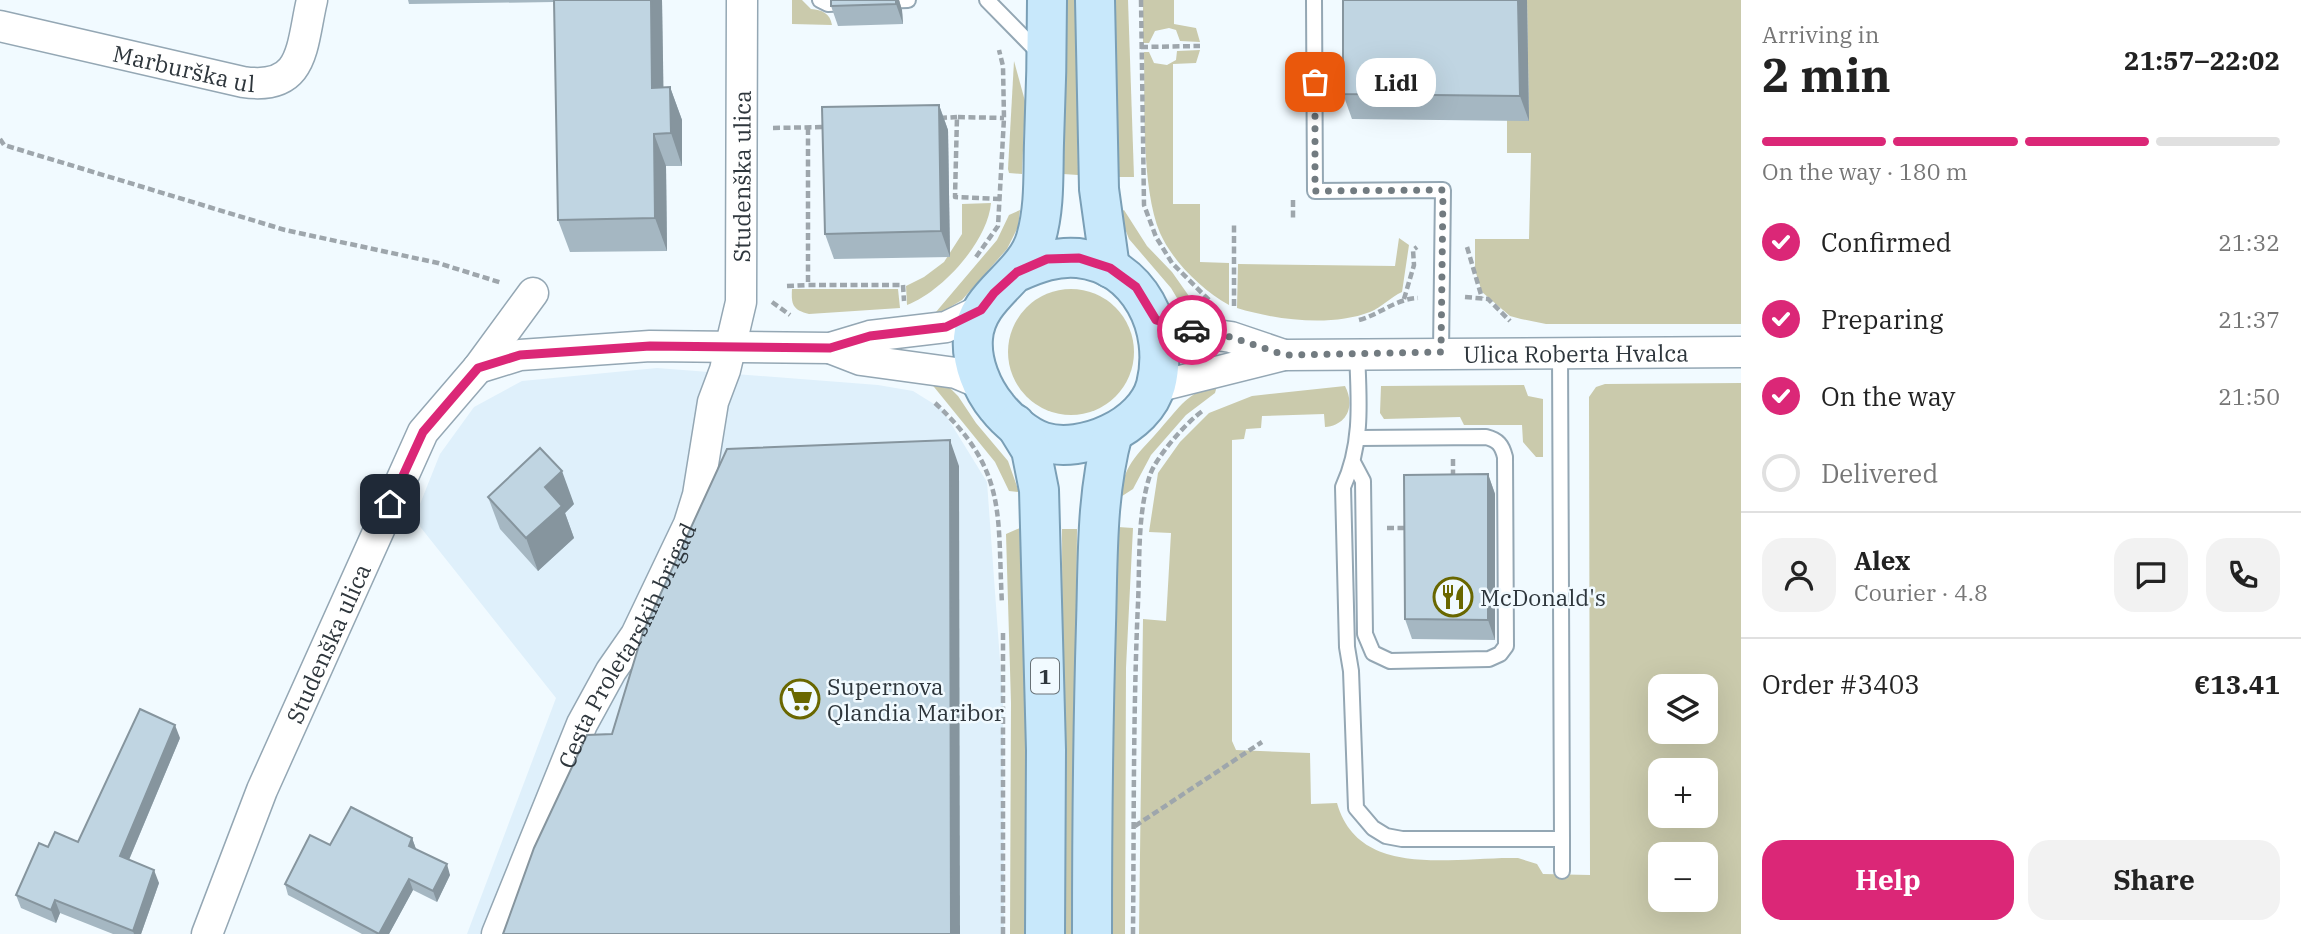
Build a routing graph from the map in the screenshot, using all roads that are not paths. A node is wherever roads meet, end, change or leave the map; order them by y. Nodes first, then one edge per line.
1 (312, 0) edge
2 (742, 0) edge
3 (820, 0) edge
4 (908, 0) edge
5 (987, 0) edge
6 (1047, 0) edge
7 (1095, 0) edge
8 (1314, 0) edge
9 (0, 26) edge
10 (1046, 60) junction
11 (1110, 268) junction
12 (1017, 272) junction
13 (533, 293) road end
14 (981, 310) junction
15 (1156, 320) junction
16 (830, 348) junction
17 (731, 349) junction
18 (1441, 352) junction
19 (1560, 352) junction
20 (1741, 352) edge
21 (1357, 353) junction
22 (1284, 355) junction
23 (478, 368) junction
24 (982, 384) junction
25 (1156, 387) junction
26 (1015, 424) junction
27 (1113, 433) junction
28 (1359, 438) junction
29 (1354, 464) junction
30 (1562, 839) junction
31 (1562, 871) dead end
32 (207, 934) edge
33 (497, 934) edge
34 (1045, 934) edge
35 (1092, 934) edge

1 - 9 street, Marburška ul
2 - 17 street, Studenška ulica
3 - 4 lane
5 - 10 lane
6 - 10 main road, 1
7 - 11 main road
8 - 18 lane
10 - 12 main road, 1
11 - 12 main road
11 - 15 main road
12 - 14 main road, 1
13 - 23 street, Studenška ulica
14 - 16 street
14 - 24 main road, 1
15 - 22 street
15 - 25 main road
16 - 17 street
16 - 24 street
17 - 23 street
17 - 33 street, Cesta Proletarskih brigad
18 - 19 street, Ulica Roberta Hvalca
18 - 21 street, Ulica Roberta Hvalca
19 - 20 street, Ulica Roberta Hvalca
19 - 30 lane
21 - 22 street, Ulica Roberta Hvalca
21 - 28 lane
22 - 25 street
23 - 32 street, Studenška ulica
24 - 26 main road, 1
25 - 27 main road
26 - 27 main road
26 - 34 main road, 1
27 - 35 main road
28 - 29 lane
28 - 29 lane
29 - 30 lane
30 - 31 lane

